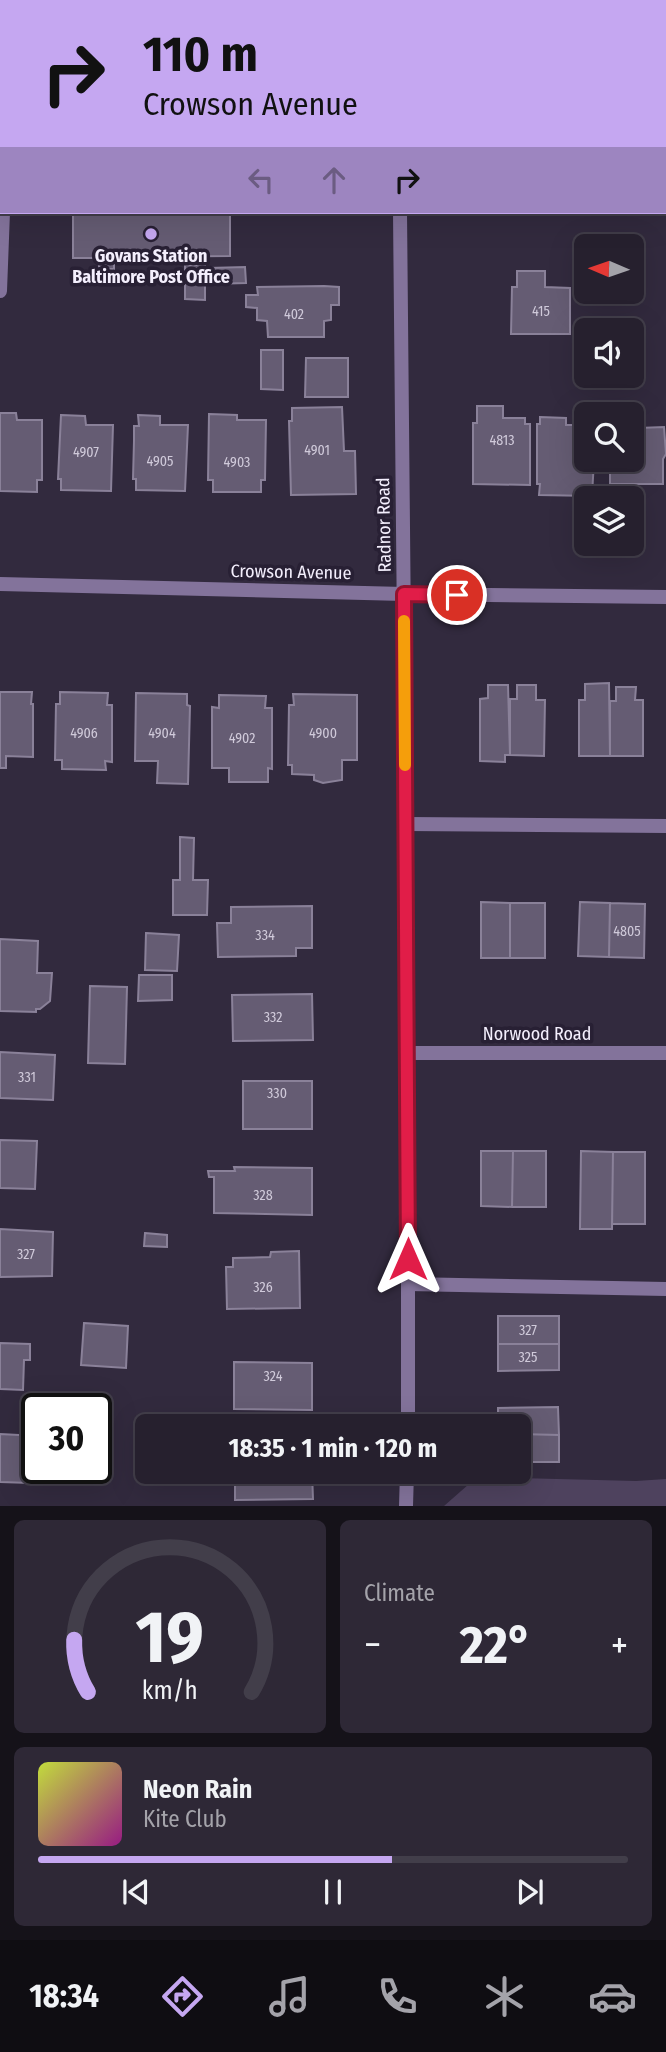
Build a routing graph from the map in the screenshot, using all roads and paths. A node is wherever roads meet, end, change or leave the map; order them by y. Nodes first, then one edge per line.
1 (3, 214) edge
2 (400, 214) edge
3 (0, 291) edge
4 (0, 584) edge
5 (404, 594) junction
6 (666, 597) edge
7 (406, 824) junction
8 (666, 826) edge
9 (408, 1053) junction
10 (666, 1054) edge
11 (408, 1284) junction
12 (666, 1289) edge
13 (408, 1414) edge
14 (407, 1484) edge
15 (406, 1506) edge

1 - 3 street
2 - 5 street, Radnor Road
4 - 5 street, Crowson Avenue
5 - 6 street, Crowson Avenue
5 - 7 street, Radnor Road
7 - 8 street
7 - 9 street, Radnor Road
9 - 10 street, Norwood Road
9 - 11 street, Radnor Road
11 - 12 street
11 - 13 street, Radnor Road
14 - 15 street

